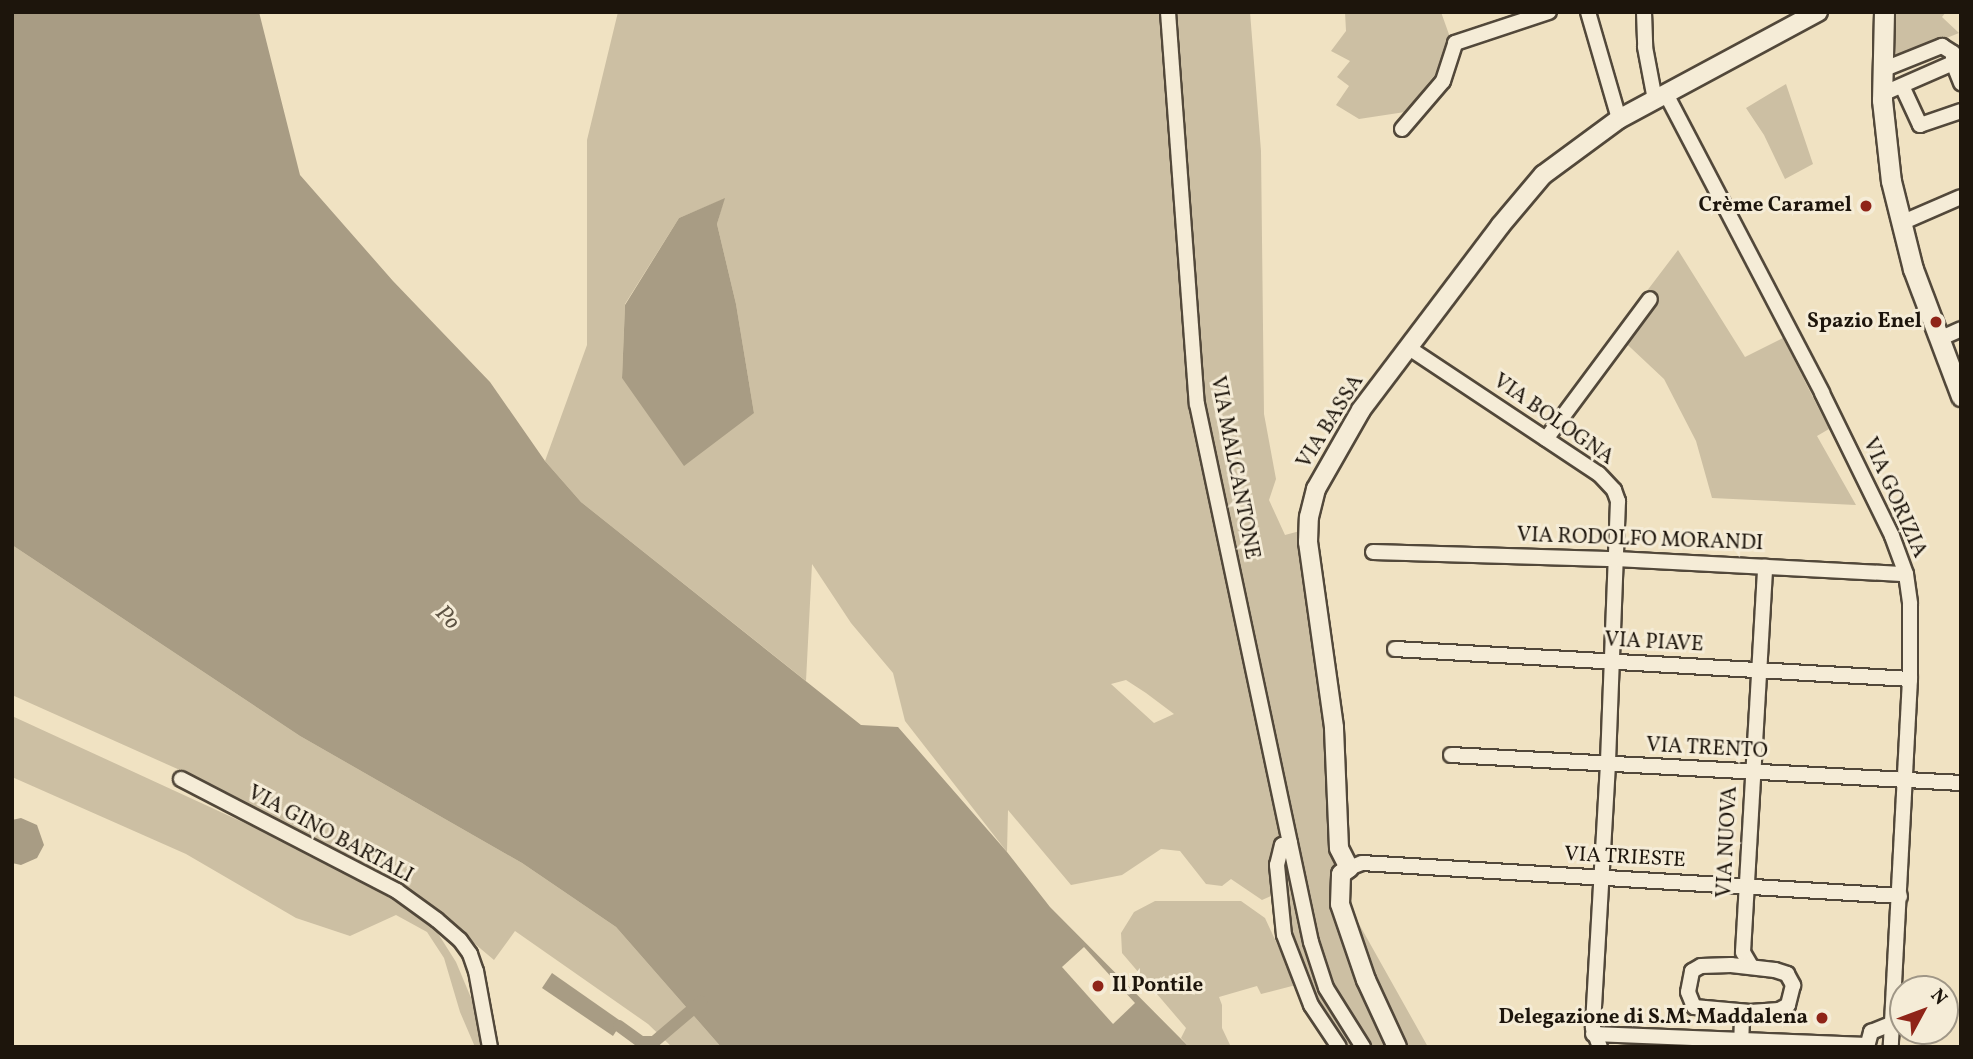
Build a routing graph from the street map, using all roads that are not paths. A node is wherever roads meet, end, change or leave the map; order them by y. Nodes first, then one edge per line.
1 (1168, 12) edge
2 (1549, 12) edge
3 (1588, 12) edge
4 (1644, 12) edge
5 (1818, 12) edge
6 (1884, 12) edge
7 (1961, 41) edge
8 (1946, 47) junction
9 (1952, 63) junction
10 (1882, 70) junction
11 (1961, 83) edge
12 (1902, 86) junction
13 (1882, 94) junction
14 (1661, 97) junction
15 (1961, 111) edge
16 (1619, 119) junction
17 (1402, 129) dead end
18 (1961, 197) edge
19 (1900, 223) junction
20 (1650, 299) dead end
21 (1961, 329) edge
22 (1939, 339) junction
23 (1409, 348) junction
24 (1961, 396) edge
25 (1546, 439) junction
26 (1373, 552) dead end
27 (1616, 559) junction
28 (1765, 567) junction
29 (1906, 574) junction
30 (1395, 649) dead end
31 (1612, 662) junction
32 (1759, 670) junction
33 (1910, 679) junction
34 (1451, 755) dead end
35 (1608, 764) junction
36 (1753, 772) junction
37 (181, 779) dead end
38 (1906, 779) junction
39 (1961, 783) edge
40 (1290, 843) junction
41 (1349, 868) junction
42 (1601, 878) junction
43 (1747, 885) junction
44 (1900, 896) junction
45 (1743, 952) junction
46 (1731, 965) junction
47 (1751, 966) junction
48 (1896, 975) edge
49 (1746, 1017) junction
50 (1889, 1025) edge
51 (1597, 1040) edge
52 (1741, 1043) edge
53 (1867, 1046) edge
54 (490, 1047) edge
55 (1339, 1047) edge
56 (1363, 1047) edge
57 (1397, 1047) edge

1 - 40 street, VIA MALCANTONE
2 - 17 street
3 - 16 street
4 - 14 street, VIA GORIZIA
5 - 14 street, VIA BASSA
6 - 10 main road
7 - 8 street
8 - 9 street
8 - 10 street
9 - 11 street
9 - 12 street
10 - 13 main road
12 - 13 street
12 - 15 street
13 - 19 main road
14 - 16 street, VIA BASSA
14 - 29 street, VIA GORIZIA
16 - 23 street, VIA BASSA
18 - 19 street
19 - 22 main road
20 - 25 street
21 - 22 street
22 - 24 main road
23 - 25 street, VIA BOLOGNA
23 - 41 street, VIA BASSA
25 - 27 street, VIA BOLOGNA
26 - 27 street, VIA RODOLFO MORANDI
27 - 28 street, VIA RODOLFO MORANDI
27 - 31 street
28 - 29 street, VIA RODOLFO MORANDI
28 - 32 street, VIA NUOVA
29 - 33 street, VIA GORIZIA
30 - 31 street, VIA PIAVE
31 - 32 street, VIA PIAVE
31 - 35 street
32 - 33 street, VIA PIAVE
32 - 36 street, VIA NUOVA
33 - 38 street, VIA GORIZIA
34 - 35 street, VIA TRENTO
35 - 36 street, VIA TRENTO
35 - 42 street
36 - 38 street, VIA TRENTO
36 - 43 street, VIA NUOVA
37 - 54 street, VIA GINO BARTALI
38 - 39 street, VIA TRENTO
38 - 44 street, VIA GORIZIA
40 - 55 street
40 - 56 street, VIA MALCANTONE
41 - 42 street, VIA TRIESTE
41 - 57 street
42 - 43 street, VIA TRIESTE
42 - 51 street
43 - 44 street, VIA TRIESTE
43 - 45 street, VIA NUOVA
44 - 48 street, VIA GORIZIA
45 - 46 street
45 - 47 street
46 - 47 street
46 - 49 street
47 - 49 street
49 - 52 street
50 - 53 street
51 - 52 street
52 - 53 street

